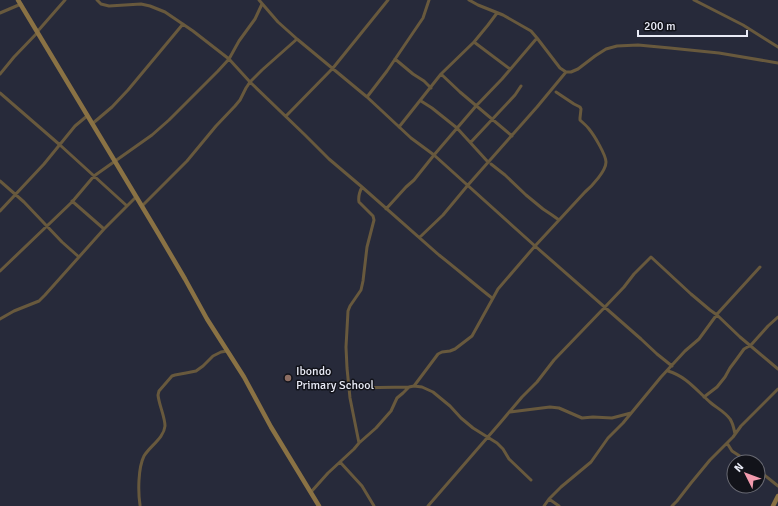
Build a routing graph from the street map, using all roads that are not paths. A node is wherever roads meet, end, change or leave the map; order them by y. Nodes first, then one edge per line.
1 (65, 0) edge
2 (97, 0) edge
3 (259, 0) edge
4 (388, 0) edge
5 (429, 0) edge
6 (469, 0) edge
7 (694, 0) edge
8 (19, 2) edge
9 (262, 4) junction
10 (0, 13) edge
11 (497, 13) junction
12 (183, 24) junction
13 (37, 32) junction
14 (537, 38) junction
15 (297, 39) junction
16 (474, 42) junction
17 (778, 47) edge
18 (228, 59) junction
19 (395, 59) junction
20 (778, 63) edge
21 (333, 68) junction
22 (510, 69) junction
23 (566, 72) junction
24 (0, 74) edge
25 (441, 74) junction
26 (250, 82) junction
27 (521, 86) dead end
28 (431, 88) junction
29 (556, 92) dead end
30 (0, 93) edge
31 (367, 97) junction
32 (421, 101) junction
33 (476, 106) junction
34 (87, 116) junction
35 (286, 116) junction
36 (492, 119) junction
37 (92, 124) junction
38 (399, 127) junction
39 (457, 128) junction
40 (512, 136) junction
41 (471, 142) junction
42 (60, 145) junction
43 (434, 155) junction
44 (115, 161) junction
45 (490, 163) junction
46 (94, 176) junction
47 (0, 181) edge
48 (4, 185) junction
49 (468, 185) junction
50 (362, 187) junction
51 (0, 189) edge
52 (15, 194) junction
53 (136, 197) junction
54 (72, 201) junction
55 (127, 206) junction
56 (142, 206) junction
57 (386, 208) junction
58 (0, 210) edge
59 (559, 220) junction
60 (47, 226) junction
61 (104, 230) junction
62 (420, 237) junction
63 (535, 246) junction
64 (79, 257) junction
65 (760, 267) dead end
66 (0, 271) edge
67 (492, 298) junction
68 (605, 307) junction
69 (717, 315) junction
70 (778, 317) edge
71 (0, 319) edge
72 (751, 345) junction
73 (227, 351) junction
74 (672, 366) junction
75 (778, 369) edge
76 (668, 371) junction
77 (414, 386) junction
78 (409, 387) junction
79 (349, 388) junction
80 (778, 389) edge
81 (704, 396) junction
82 (510, 412) junction
83 (631, 413) junction
84 (735, 434) junction
85 (488, 437) junction
86 (359, 443) junction
87 (727, 443) junction
88 (737, 454) edge
89 (340, 462) junction
90 (766, 476) edge
91 (531, 480) dead end
92 (778, 486) edge
93 (311, 492) junction
94 (778, 496) edge
95 (549, 499) junction
96 (140, 506) edge
97 (319, 506) edge
98 (374, 506) edge
99 (428, 506) edge
100 (544, 506) edge
101 (559, 506) edge
102 (672, 506) edge
103 (773, 506) edge

1 - 13 street
2 - 12 street
3 - 9 street
4 - 21 street
5 - 19 street
6 - 11 street
7 - 17 street
8 - 10 street
8 - 13 main road
9 - 15 street
9 - 18 street
11 - 14 street
11 - 16 street
12 - 18 street
12 - 37 street
13 - 24 street
13 - 34 main road
14 - 22 street
14 - 23 street
15 - 21 street
15 - 26 street
16 - 22 street
16 - 25 street
18 - 26 street
18 - 44 street
19 - 28 street
19 - 31 street
20 - 23 street
21 - 31 street
21 - 35 street
22 - 33 street
23 - 40 street
25 - 28 street
25 - 33 street
26 - 35 street
26 - 56 street
27 - 36 street
28 - 32 street
29 - 59 street
30 - 42 street
31 - 38 street
32 - 38 street
32 - 39 street
33 - 36 street
33 - 39 street
34 - 37 main road
34 - 42 street
35 - 50 street
36 - 40 street
36 - 41 street
37 - 44 main road
38 - 43 street
39 - 41 street
39 - 43 street
40 - 45 street
41 - 45 street
42 - 46 street
42 - 52 street
43 - 49 street
43 - 57 street
44 - 46 street
44 - 53 main road
45 - 49 street
45 - 59 street
46 - 54 street
46 - 55 street
47 - 48 street
48 - 51 street
48 - 52 street
49 - 62 street
49 - 63 street
50 - 57 street
50 - 79 street
52 - 58 street
52 - 60 street
53 - 55 street
53 - 56 main road
54 - 60 street
54 - 61 street
55 - 61 street
56 - 73 main road
57 - 62 street
59 - 63 street
60 - 64 street
60 - 66 street
61 - 64 street
62 - 67 street
63 - 67 street
63 - 68 street
64 - 71 street
65 - 69 street
67 - 77 street
68 - 69 street
68 - 74 street
68 - 82 street
69 - 72 street
69 - 74 street
70 - 72 street
72 - 75 street
72 - 81 street
73 - 93 main road
73 - 96 street
74 - 76 street
76 - 81 street
76 - 83 street
77 - 78 street
77 - 85 street
78 - 79 street
78 - 86 street
79 - 86 street
80 - 84 street
81 - 84 street
82 - 83 street
82 - 85 street
83 - 95 street
84 - 87 street
85 - 91 street
85 - 99 street
86 - 89 street
87 - 88 street
87 - 102 street
89 - 93 street
89 - 98 street
90 - 92 street
93 - 97 main road
94 - 103 main road
95 - 100 street
95 - 101 street

